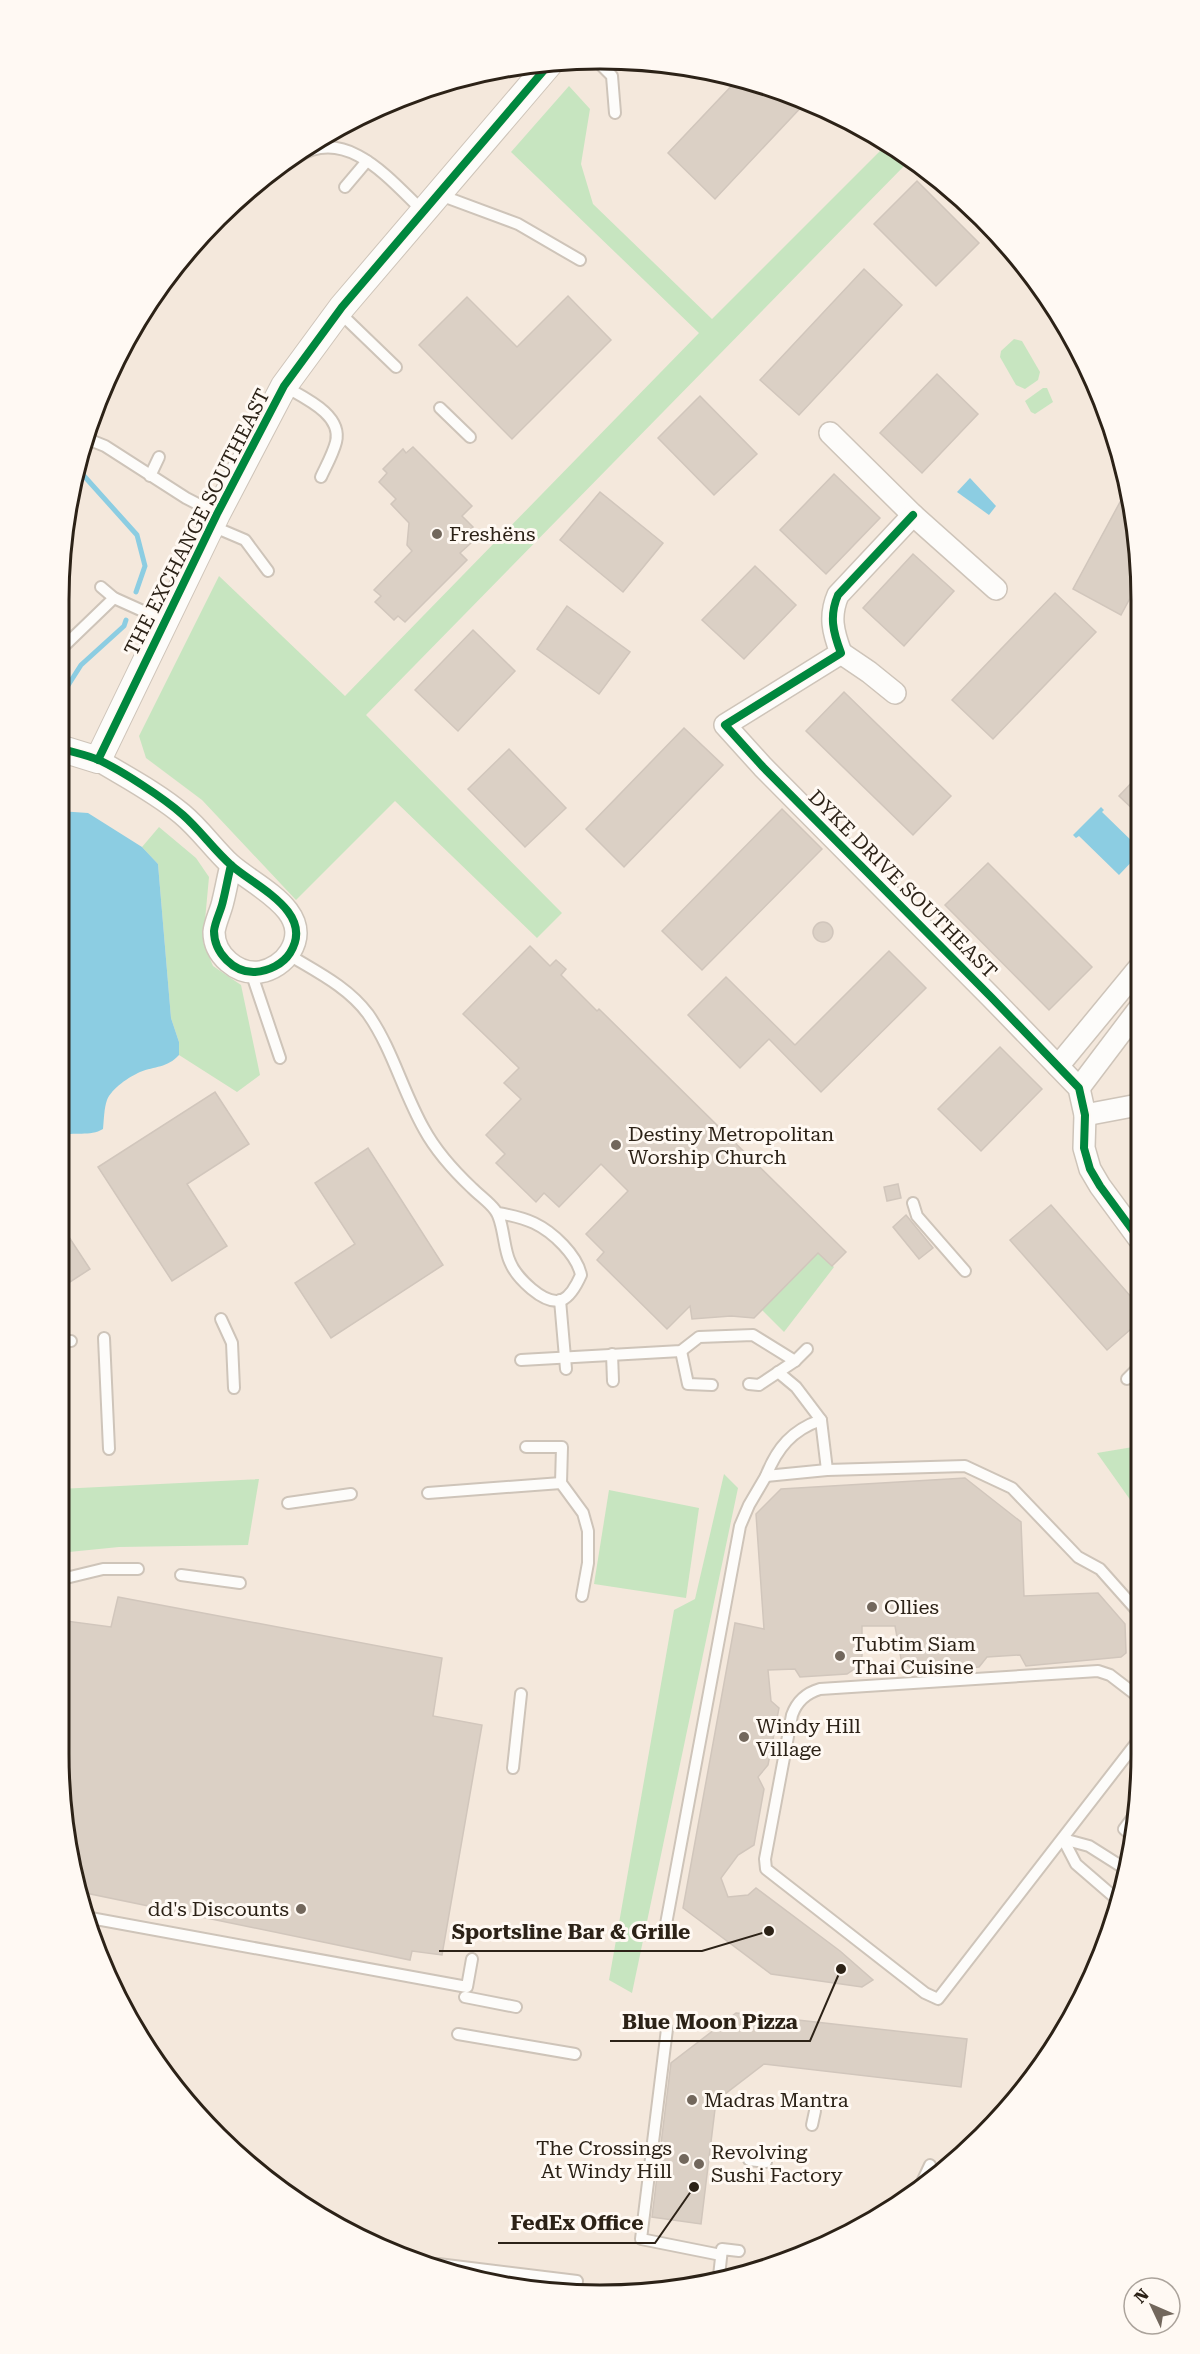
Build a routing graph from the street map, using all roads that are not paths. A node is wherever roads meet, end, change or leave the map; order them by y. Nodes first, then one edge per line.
1 (605, 69) edge
2 (542, 73) edge
3 (615, 113) dead end
4 (322, 148) edge
5 (367, 161) junction
6 (345, 187) dead end
7 (431, 203) junction
8 (580, 260) dead end
9 (339, 311) junction
10 (396, 367) dead end
11 (284, 386) junction
12 (440, 408) dead end
13 (830, 433) dead end
14 (470, 437) dead end
15 (93, 441) edge
16 (159, 457) dead end
17 (150, 476) junction
18 (321, 477) dead end
19 (913, 515) junction
20 (214, 520) junction
21 (268, 571) dead end
22 (101, 587) dead end
23 (996, 589) dead end
24 (114, 598) junction
25 (165, 621) junction
26 (69, 641) edge
27 (841, 653) junction
28 (895, 693) dead end
29 (69, 751) edge
30 (98, 760) junction
31 (231, 865) junction
32 (289, 955) junction
33 (251, 972) junction
34 (1131, 977) edge
35 (1131, 1020) edge
36 (280, 1058) dead end
37 (1058, 1066) junction
38 (1078, 1088) junction
39 (1131, 1105) edge
40 (1085, 1115) junction
41 (913, 1203) dead end
42 (498, 1213) junction
43 (1131, 1228) edge
44 (964, 1272) dead end
45 (560, 1300) junction
46 (222, 1319) dead end
47 (104, 1338) dead end
48 (807, 1349) dead end
49 (681, 1351) junction
50 (612, 1354) junction
51 (566, 1357) junction
52 (521, 1360) dead end
53 (795, 1361) junction
54 (566, 1369) dead end
55 (778, 1372) junction
56 (1131, 1375) edge
57 (1127, 1379) dead end
58 (613, 1381) dead end
59 (749, 1384) dead end
60 (712, 1385) dead end
61 (234, 1388) dead end
62 (821, 1420) junction
63 (526, 1448) dead end
64 (109, 1449) dead end
65 (827, 1470) junction
66 (766, 1476) junction
67 (561, 1483) junction
68 (428, 1493) dead end
69 (351, 1494) dead end
70 (288, 1503) dead end
71 (138, 1569) dead end
72 (181, 1575) dead end
73 (69, 1577) edge
74 (240, 1583) dead end
75 (582, 1596) dead end
76 (1131, 1604) edge
77 (1131, 1691) edge
78 (521, 1694) dead end
79 (1131, 1750) edge
80 (513, 1768) dead end
81 (1063, 1839) junction
82 (1119, 1864) edge
83 (1112, 1895) edge
84 (95, 1919) edge
85 (666, 1923) dead end
86 (472, 1959) dead end
87 (465, 1997) dead end
88 (516, 2007) dead end
89 (667, 2029) dead end
90 (458, 2034) dead end
91 (575, 2054) dead end
92 (815, 2111) dead end
93 (812, 2126) dead end
94 (749, 2160) dead end
95 (766, 2162) dead end
96 (930, 2165) dead end
97 (927, 2172) edge
98 (739, 2251) dead end
99 (721, 2256) junction
100 (463, 2267) edge
101 (719, 2271) edge
102 (577, 2284) edge

1 - 3 lane
2 - 7 street, THE EXCHANGE SOUTHEAST
4 - 5 lane
5 - 6 lane
5 - 7 lane
7 - 8 lane
7 - 9 street, THE EXCHANGE SOUTHEAST
9 - 10 lane
9 - 11 street, THE EXCHANGE SOUTHEAST
11 - 18 lane
11 - 20 street, THE EXCHANGE SOUTHEAST
12 - 14 lane
13 - 19 street
15 - 17 lane
16 - 17 lane
17 - 20 lane
19 - 23 street
19 - 27 street
20 - 21 lane
20 - 25 street, THE EXCHANGE SOUTHEAST
22 - 24 lane
24 - 25 lane
24 - 26 lane
25 - 30 street, THE EXCHANGE SOUTHEAST
27 - 28 street
27 - 37 street, DYKE DRIVE SOUTHEAST
29 - 30 street
30 - 31 street
31 - 32 street
31 - 33 street
32 - 33 street
32 - 42 lane
33 - 36 lane
34 - 37 street
35 - 38 street
37 - 38 street, DYKE DRIVE SOUTHEAST
38 - 40 street
39 - 40 street
40 - 43 street
41 - 44 lane
42 - 45 lane
42 - 45 lane
45 - 51 lane
46 - 61 lane
47 - 64 lane
48 - 53 lane
49 - 50 lane
49 - 53 lane
49 - 60 lane
50 - 51 lane
50 - 58 lane
51 - 52 lane
51 - 54 lane
53 - 55 lane
55 - 59 lane
55 - 62 lane
56 - 57 lane
62 - 65 lane
62 - 66 lane
63 - 67 lane
65 - 66 lane
65 - 76 lane
66 - 85 lane
67 - 68 lane
67 - 75 lane
69 - 70 lane
71 - 73 lane
72 - 74 lane
77 - 81 lane
78 - 80 lane
79 - 81 lane
81 - 82 lane
81 - 83 lane
84 - 86 lane
87 - 88 lane
89 - 99 lane
90 - 91 lane
92 - 93 lane
94 - 95 lane
96 - 97 lane
98 - 99 lane
99 - 101 lane
100 - 102 lane

